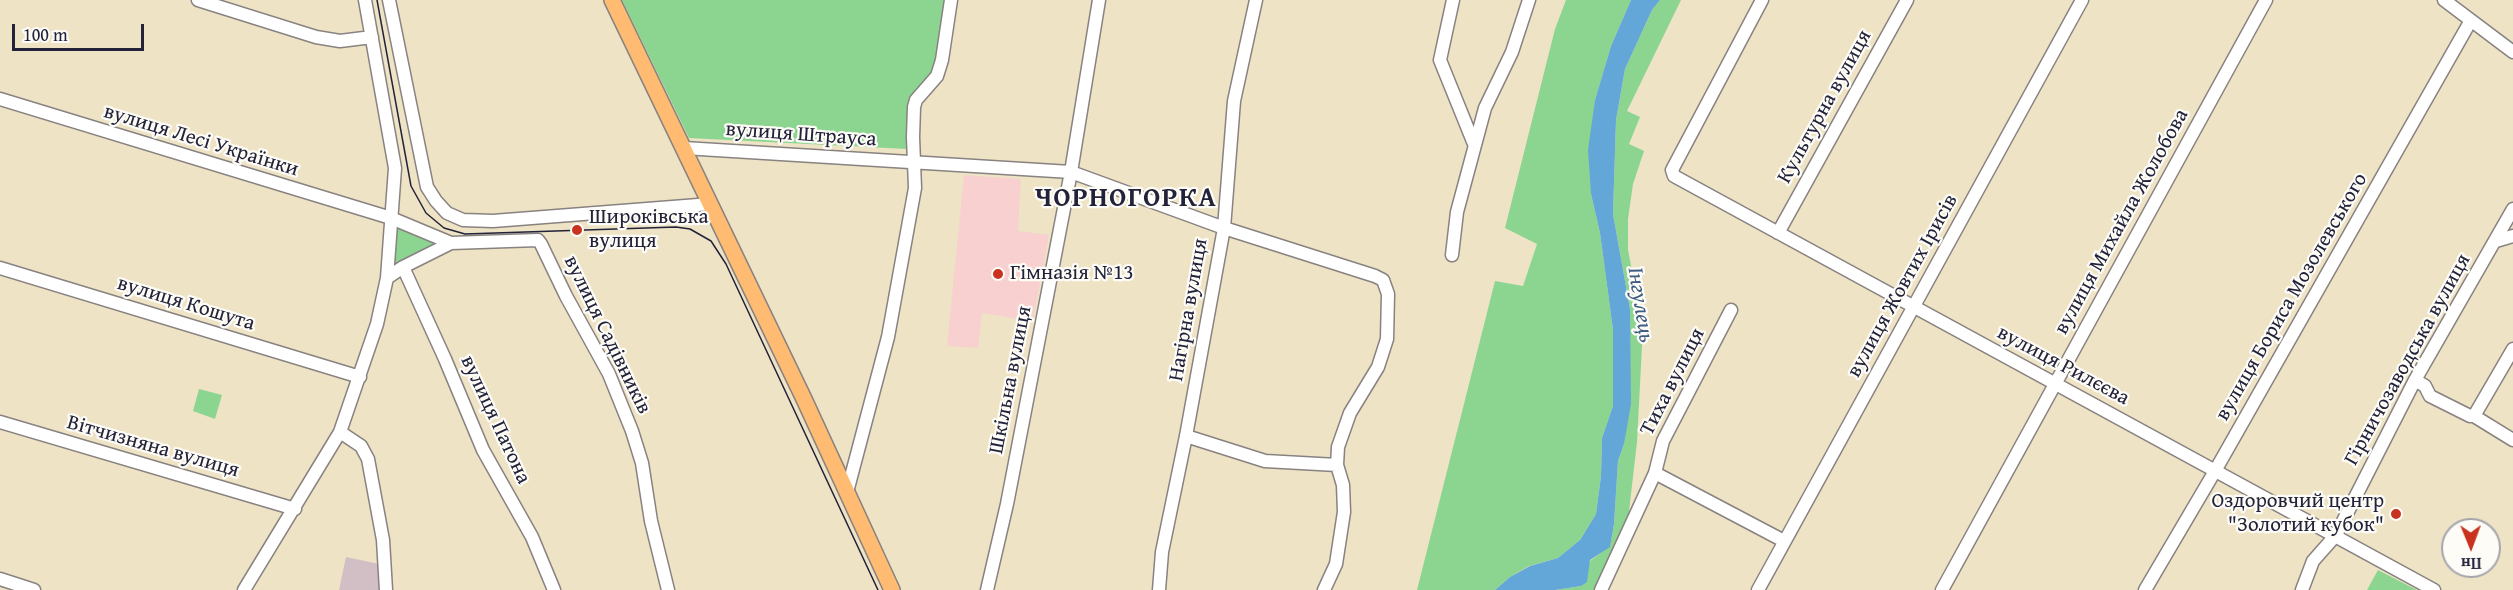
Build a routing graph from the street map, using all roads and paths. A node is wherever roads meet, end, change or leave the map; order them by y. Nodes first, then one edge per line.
1 (198, 0) edge
2 (365, 0) edge
3 (389, 0) edge
4 (612, 0) edge
5 (951, 0) edge
6 (1099, 0) edge
7 (1256, 0) edge
8 (1453, 0) edge
9 (1528, 0) edge
10 (1762, 0) edge
11 (1907, 0) edge
12 (2082, 0) edge
13 (2266, 0) edge
14 (2444, 0) edge
15 (2470, 22) junction
16 (372, 37) junction
17 (2513, 52) edge
18 (0, 99) edge
19 (684, 148) junction
20 (1473, 150) junction
21 (915, 162) junction
22 (1071, 172) junction
23 (711, 204) junction
24 (2513, 209) edge
25 (391, 218) junction
26 (1224, 228) junction
27 (1778, 233) junction
28 (2507, 239) edge
29 (451, 243) junction
30 (1452, 255) dead end
31 (403, 267) junction
32 (0, 268) edge
33 (387, 278) junction
34 (1914, 308) junction
35 (1731, 310) dead end
36 (2513, 349) edge
37 (360, 377) junction
38 (2415, 380) junction
39 (2056, 383) junction
40 (2474, 416) junction
41 (0, 422) edge
42 (340, 432) junction
43 (1186, 436) junction
44 (2513, 440) edge
45 (1337, 465) junction
46 (2215, 471) junction
47 (1655, 473) junction
48 (847, 492) junction
49 (295, 509) junction
50 (2336, 535) junction
51 (1784, 541) junction
52 (0, 579) edge
53 (34, 590) edge
54 (244, 590) edge
55 (386, 590) edge
56 (554, 590) edge
57 (668, 590) edge
58 (892, 590) edge
59 (987, 590) edge
60 (1159, 590) edge
61 (1324, 590) edge
62 (1601, 590) edge
63 (1758, 590) edge
64 (1942, 590) edge
65 (2145, 590) edge
66 (2302, 590) edge
67 (2434, 590) edge

1 - 16 street
2 - 16 street
3 - 23 street
4 - 19 main road
5 - 21 street
6 - 22 street, Шкільна вулиця
7 - 26 street, Нагірна вулиця
8 - 20 street
9 - 20 street
10 - 27 street, вулиця Рилєєва
11 - 27 street, Культурна вулиця
12 - 34 street, вулиця Жовтих Ірисів
13 - 39 street, вулиця Михайла Жолобова
14 - 15 street
15 - 17 street
15 - 46 street, вулиця Бориса Мозолевського
16 - 25 street
18 - 25 street, вулиця Лесі Українки
19 - 21 street, вулиця Штрауса
19 - 23 main road
20 - 30 street
21 - 22 street, вулиця Штрауса
21 - 48 street
22 - 26 street, вулиця Штрауса
22 - 59 street, Шкільна вулиця
23 - 48 main road
24 - 28 street, Гірничозаводська вулиця
25 - 29 street, вулиця Лесі Українки
25 - 33 street
26 - 43 street, Нагірна вулиця
26 - 45 street, вулиця Штрауса
27 - 34 street, вулиця Рилєєва
28 - 38 street, Гірничозаводська вулиця
29 - 31 street
29 - 57 street, вулиця Садівників
31 - 33 street
31 - 56 street, вулиця Патона
32 - 37 street, вулиця Кошута
33 - 37 street
34 - 39 street, вулиця Рилєєва
34 - 51 street, вулиця Жовтих Ірисів
35 - 47 street, Тиха вулиця
36 - 40 street
37 - 42 street
38 - 40 street
38 - 50 street, Гірничозаводська вулиця
39 - 46 street, вулиця Рилєєва
39 - 64 street, вулиця Михайла Жолобова
40 - 44 street
41 - 49 street, Вітчизняна вулиця
42 - 49 street
42 - 55 street
43 - 45 street
43 - 60 street, Нагірна вулиця
45 - 61 street
46 - 50 street, вулиця Рилєєва
46 - 65 street, вулиця Бориса Мозолевського
47 - 51 street
47 - 62 street, Тиха вулиця
48 - 58 main road
49 - 54 street
50 - 66 street, Гірничозаводська вулиця
50 - 67 street, вулиця Рилєєва
51 - 63 street, вулиця Жовтих Ірисів
52 - 53 street

